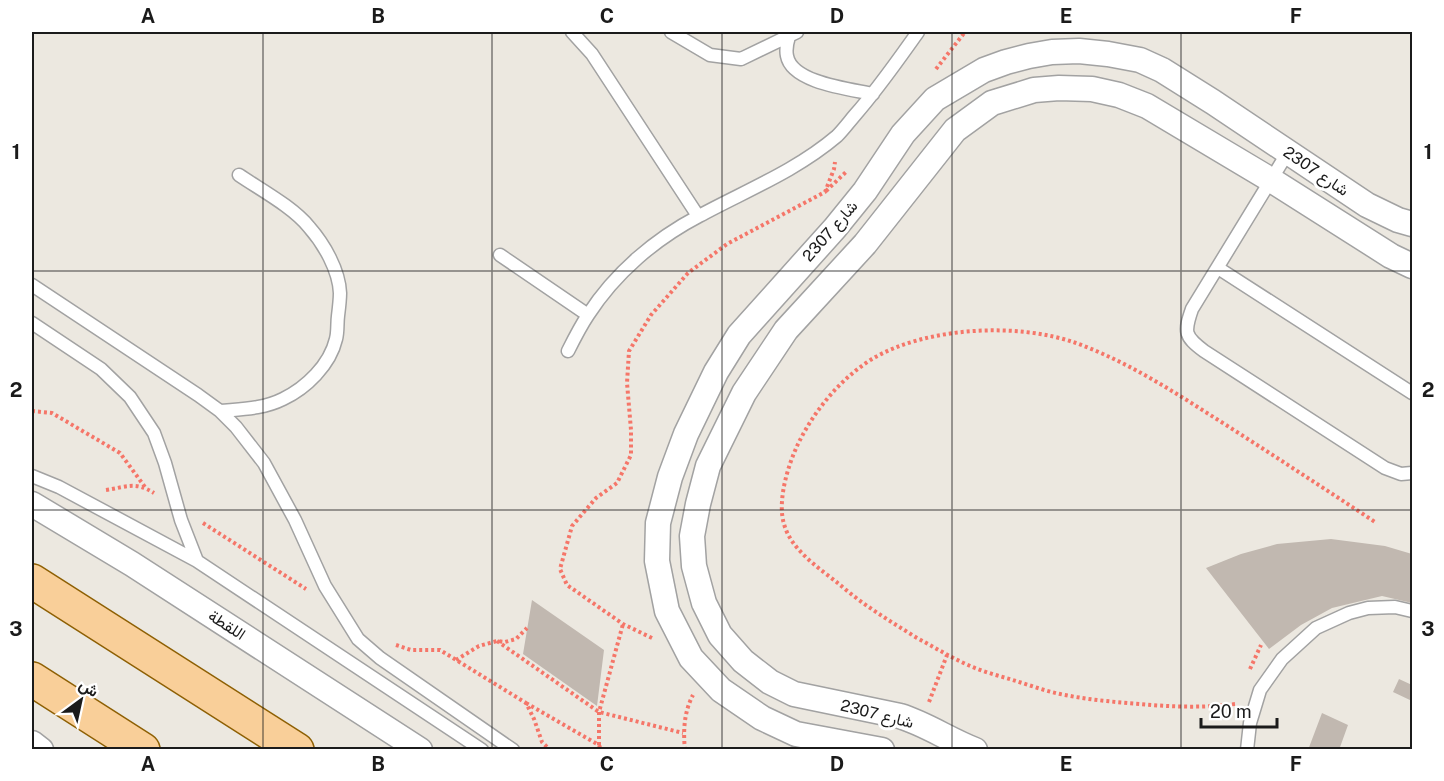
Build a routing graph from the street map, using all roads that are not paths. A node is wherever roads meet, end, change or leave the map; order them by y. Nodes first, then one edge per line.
1 (572, 32) edge
2 (671, 32) edge
3 (918, 32) edge
4 (790, 33) edge
5 (873, 94) junction
6 (1288, 152) junction
7 (239, 175) dead end
8 (1271, 180) junction
9 (698, 216) junction
10 (1413, 224) edge
11 (500, 255) dead end
12 (1413, 266) edge
13 (1218, 268) junction
14 (32, 285) edge
15 (588, 315) junction
16 (32, 323) edge
17 (568, 351) dead end
18 (1413, 393) edge
19 (220, 411) junction
20 (1413, 473) edge
21 (32, 477) edge
22 (32, 504) edge
23 (197, 561) junction
24 (32, 581) edge
25 (1413, 611) edge
26 (380, 658) junction
27 (369, 675) junction
28 (32, 679) edge
29 (32, 743) edge
30 (41, 750) edge
31 (143, 750) edge
32 (297, 750) edge
33 (420, 750) edge
34 (482, 750) edge
35 (513, 750) edge
36 (882, 750) edge
37 (975, 750) edge
38 (1247, 750) edge

1 - 9 lane
2 - 4 lane
3 - 5 lane
4 - 5 lane
5 - 9 lane
6 - 8 lane
6 - 10 street, شارع 2307
6 - 36 street, شارع 2307
7 - 19 lane
8 - 12 street, شارع 2307
8 - 13 lane
8 - 37 street, شارع 2307
9 - 15 lane
11 - 15 lane
13 - 18 lane
13 - 20 lane
14 - 19 lane
15 - 17 lane
16 - 23 lane
19 - 26 lane
21 - 23 lane
22 - 33 street, اللقطة
23 - 27 lane
24 - 32 main road
25 - 38 lane
26 - 27 lane
26 - 35 lane
27 - 34 lane
28 - 31 main road
29 - 30 street

